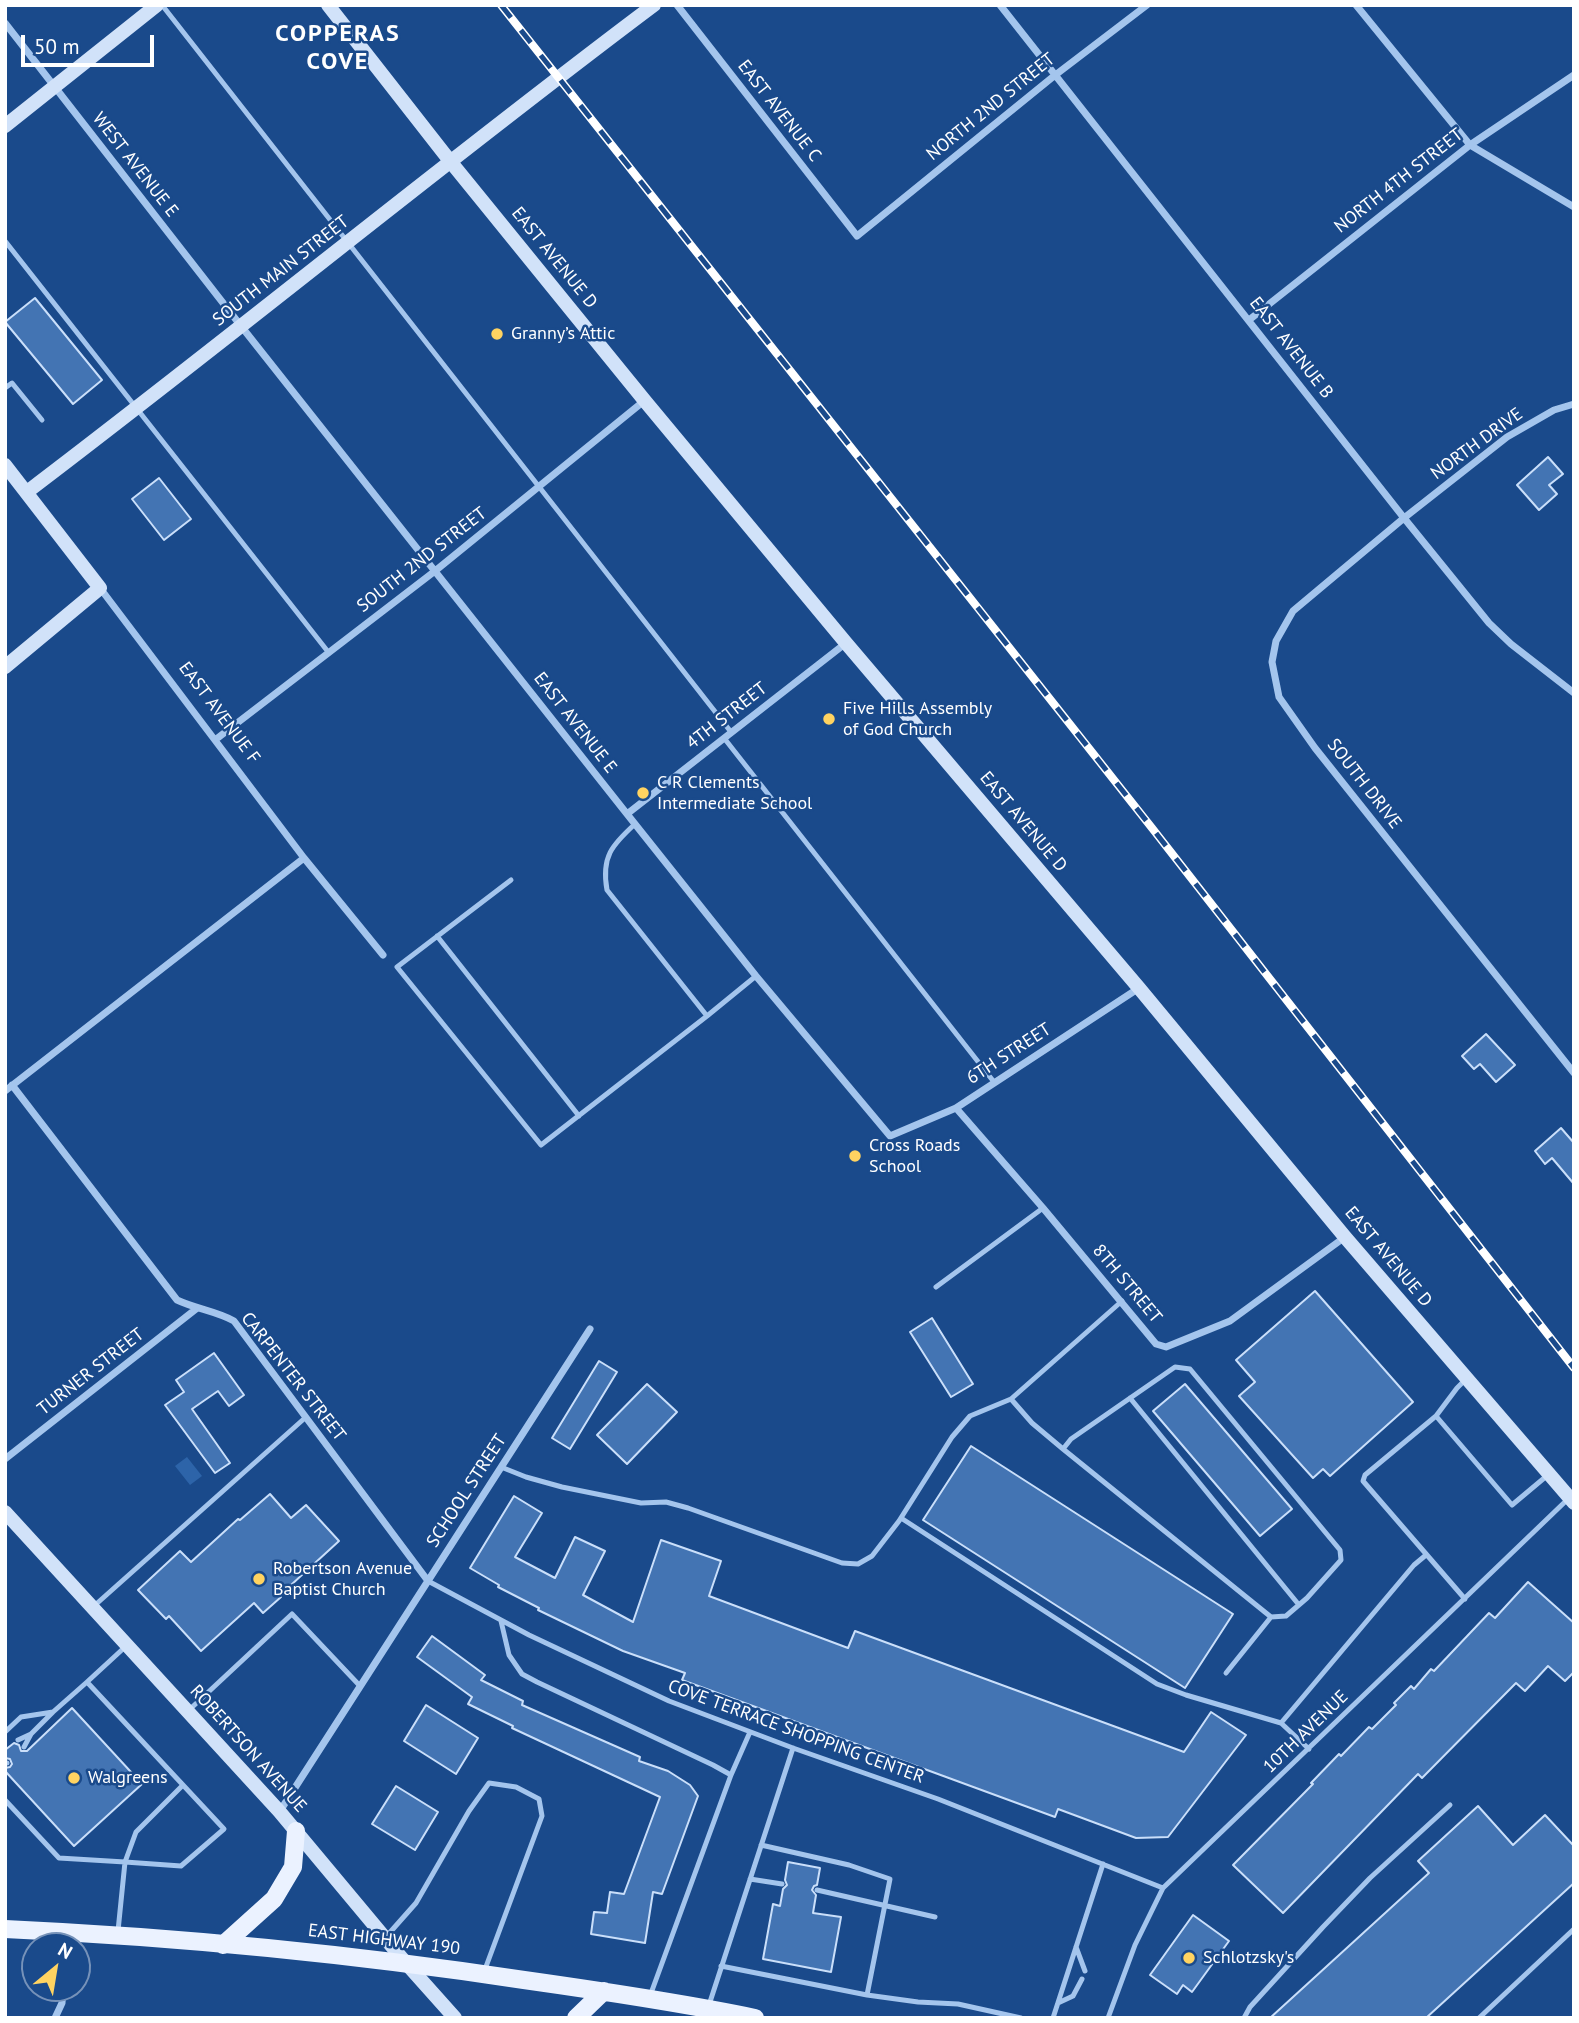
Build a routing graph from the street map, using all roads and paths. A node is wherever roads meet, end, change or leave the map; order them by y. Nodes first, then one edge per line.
1 (159, 5) edge
2 (328, 5) edge
3 (654, 5) edge
4 (677, 5) edge
5 (1000, 5) edge
6 (1147, 5) edge
7 (1356, 5) edge
8 (5, 23) edge
9 (1574, 75) edge
10 (1054, 76) junction
11 (55, 88) junction
12 (5, 127) edge
13 (1470, 145) junction
14 (450, 161) junction
15 (1574, 207) edge
16 (857, 236) joint
17 (5, 241) edge
18 (348, 243) junction
19 (1249, 320) junction
20 (241, 326) junction
21 (5, 375) edge
22 (12, 383) junction
23 (5, 388) edge
24 (645, 401) junction
25 (1574, 404) edge
26 (136, 409) junction
27 (42, 420) dead end
28 (5, 465) edge
29 (539, 487) junction
30 (27, 492) junction
31 (1404, 518) junction
32 (435, 571) junction
33 (100, 588) junction
34 (846, 643) junction
35 (329, 653) junction
36 (5, 667) edge
37 (1574, 694) edge
38 (731, 732) junction
39 (724, 738) junction
40 (215, 740) junction
41 (627, 814) junction
42 (635, 824) junction
43 (304, 858) junction
44 (511, 880) dead end
45 (437, 936) junction
46 (383, 955) dead end
47 (756, 976) junction
48 (1139, 988) junction
49 (707, 1016) junction
50 (1574, 1073) edge
51 (994, 1082) junction
52 (12, 1085) junction
53 (5, 1091) edge
54 (956, 1108) junction
55 (579, 1116) junction
56 (890, 1136) joint
57 (1043, 1208) junction
58 (1345, 1237) junction
59 (936, 1287) dead end
60 (1122, 1301) junction
61 (196, 1309) junction
62 (590, 1329) dead end
63 (1466, 1379) junction
64 (1130, 1398) junction
65 (1011, 1399) junction
66 (1436, 1416) junction
67 (306, 1417) junction
68 (1063, 1449) junction
69 (5, 1459) edge
70 (501, 1467) junction
71 (1549, 1474) junction
72 (1572, 1501) edge
73 (5, 1512) edge
74 (901, 1518) junction
75 (1426, 1555) junction
76 (428, 1581) junction
77 (1465, 1598) junction
78 (1299, 1605) junction
79 (92, 1608) junction
80 (1271, 1617) junction
81 (501, 1621) junction
82 (127, 1645) junction
83 (1226, 1673) dead end
84 (88, 1682) junction
85 (360, 1686) junction
86 (188, 1711) junction
87 (53, 1712) junction
88 (1280, 1723) junction
89 (5, 1732) edge
90 (750, 1732) junction
91 (31, 1734) junction
92 (18, 1740) dead end
93 (24, 1748) dead end
94 (793, 1748) junction
95 (1309, 1749) junction
96 (731, 1775) junction
97 (183, 1785) junction
98 (5, 1800) edge
99 (1450, 1805) dead end
100 (279, 1811) junction
101 (296, 1831) junction
102 (761, 1845) junction
103 (125, 1861) junction
104 (1103, 1864) junction
105 (750, 1879) junction
106 (782, 1884) dead end
107 (1163, 1888) junction
108 (817, 1891) dead end
109 (885, 1906) junction
110 (935, 1917) dead end
111 (5, 1929) edge
112 (1574, 1929) edge
113 (23, 1932) edge
114 (117, 1936) junction
115 (91, 1938) edge
116 (385, 1938) junction
117 (223, 1945) junction
118 (1076, 1947) junction
119 (405, 1962) junction
120 (721, 1966) junction
121 (1085, 1971) dead end
122 (484, 1974) junction
123 (1082, 1979) dead end
124 (604, 1991) junction
125 (867, 1995) junction
126 (649, 1998) junction
127 (62, 2002) edge
128 (1058, 2003) junction
129 (708, 2008) junction
130 (55, 2018) edge
131 (455, 2018) edge
132 (576, 2018) edge
133 (755, 2018) edge
134 (1021, 2018) edge
135 (1053, 2018) edge
136 (1108, 2018) edge
137 (1244, 2018) edge
138 (1479, 2018) edge

1 - 11 main road
1 - 18 lane
2 - 14 main road, EAST AVENUE D
3 - 14 main road, SOUTH MAIN STREET
4 - 16 street, EAST AVENUE C
5 - 10 street, EAST AVENUE B
6 - 10 street, NORTH 2ND STREET
7 - 13 street
8 - 11 street, WEST AVENUE E
9 - 13 street, NORTH 4TH STREET
10 - 16 street, NORTH 2ND STREET
10 - 19 street, EAST AVENUE B
11 - 12 main road
11 - 20 street, WEST AVENUE E
13 - 15 street
13 - 19 street, NORTH 4TH STREET
14 - 18 main road, SOUTH MAIN STREET
14 - 24 main road, EAST AVENUE D
17 - 26 lane
18 - 20 main road, SOUTH MAIN STREET
18 - 29 lane
19 - 31 street, EAST AVENUE B
20 - 26 main road, SOUTH MAIN STREET
20 - 32 street, EAST AVENUE E
21 - 22 lane
22 - 23 lane
22 - 27 lane
24 - 29 street, SOUTH 2ND STREET
24 - 34 main road, EAST AVENUE D
25 - 31 street, NORTH DRIVE
26 - 30 main road, SOUTH MAIN STREET
26 - 35 lane
28 - 30 main road, EAST AVENUE F
29 - 32 street, SOUTH 2ND STREET
29 - 38 lane
30 - 33 main road, EAST AVENUE F
31 - 37 street, EAST AVENUE B
31 - 50 street, SOUTH DRIVE
32 - 35 street, SOUTH 2ND STREET
32 - 41 street, EAST AVENUE E
33 - 36 main road
33 - 40 street, EAST AVENUE F
34 - 38 street, 4TH STREET
34 - 48 main road, EAST AVENUE D
35 - 40 street, SOUTH 2ND STREET
38 - 39 street, 4TH STREET
39 - 41 street, 4TH STREET
39 - 51 lane
40 - 43 street, EAST AVENUE F
41 - 42 street, EAST AVENUE E
42 - 47 street, EAST AVENUE E
42 - 49 lane
43 - 46 street, EAST AVENUE F
43 - 52 street
44 - 45 lane
45 - 55 lane
45 - 55 lane
47 - 49 lane
47 - 56 street, EAST AVENUE E
48 - 51 street, 6TH STREET
48 - 58 main road, EAST AVENUE D
49 - 55 lane
51 - 54 street, 6TH STREET
52 - 53 street
52 - 61 street, CARPENTER STREET
54 - 56 street, 6TH STREET
54 - 57 street, 8TH STREET
57 - 59 lane
57 - 60 street, 8TH STREET
58 - 60 street, 8TH STREET
58 - 63 main road, EAST AVENUE D
60 - 65 lane
61 - 67 street, CARPENTER STREET
61 - 69 street, TURNER STREET
62 - 70 street, SCHOOL STREET
63 - 66 lane
63 - 71 main road, EAST AVENUE D
64 - 68 lane
64 - 78 lane
64 - 78 lane
65 - 68 lane
65 - 74 lane
66 - 71 lane
66 - 75 lane
67 - 76 street, CARPENTER STREET
67 - 79 lane
68 - 80 lane
70 - 74 lane
70 - 76 street, SCHOOL STREET
71 - 72 main road, EAST AVENUE D
72 - 77 lane, 10TH AVENUE
73 - 79 main road, ROBERTSON AVENUE
74 - 88 lane
75 - 77 lane
75 - 88 lane
76 - 81 lane, COVE TERRACE SHOPPING CENTER
76 - 85 street, SCHOOL STREET
77 - 95 lane, 10TH AVENUE
78 - 80 lane
79 - 82 main road, ROBERTSON AVENUE
80 - 83 lane
81 - 90 lane, COVE TERRACE SHOPPING CENTER
81 - 96 lane
82 - 84 lane
82 - 86 main road, ROBERTSON AVENUE
84 - 87 lane
84 - 97 lane
85 - 86 lane
85 - 100 street, SCHOOL STREET
86 - 100 main road, ROBERTSON AVENUE
87 - 89 lane
87 - 91 lane
88 - 95 lane
90 - 94 lane, COVE TERRACE SHOPPING CENTER
90 - 96 lane
91 - 92 lane
91 - 93 lane
94 - 102 lane
94 - 104 lane, COVE TERRACE SHOPPING CENTER
95 - 107 lane, 10TH AVENUE
96 - 126 lane
97 - 103 lane
97 - 103 lane
98 - 103 lane
99 - 137 lane
100 - 101 main road, ROBERTSON AVENUE
101 - 116 main road, ROBERTSON AVENUE
101 - 117 main road
102 - 105 lane
102 - 109 lane
103 - 114 lane
104 - 107 lane, COVE TERRACE SHOPPING CENTER
104 - 118 lane
105 - 106 lane
105 - 120 lane
107 - 136 lane, 10TH AVENUE
108 - 109 lane
109 - 110 lane
109 - 125 lane
111 - 113 main road, EAST HIGHWAY 190
112 - 138 lane
114 - 115 main road, EAST HIGHWAY 190
114 - 117 main road, EAST HIGHWAY 190
116 - 119 main road, ROBERTSON AVENUE
116 - 122 lane
117 - 119 main road, EAST HIGHWAY 190
118 - 121 lane
118 - 128 lane
119 - 122 main road, EAST HIGHWAY 190
119 - 131 main road, ROBERTSON AVENUE
120 - 125 lane
120 - 129 lane
122 - 124 main road, EAST HIGHWAY 190
123 - 128 lane
124 - 126 main road, EAST HIGHWAY 190
124 - 132 main road
125 - 134 lane
126 - 129 main road, EAST HIGHWAY 190
127 - 130 street
128 - 135 lane
129 - 133 main road, EAST HIGHWAY 190

